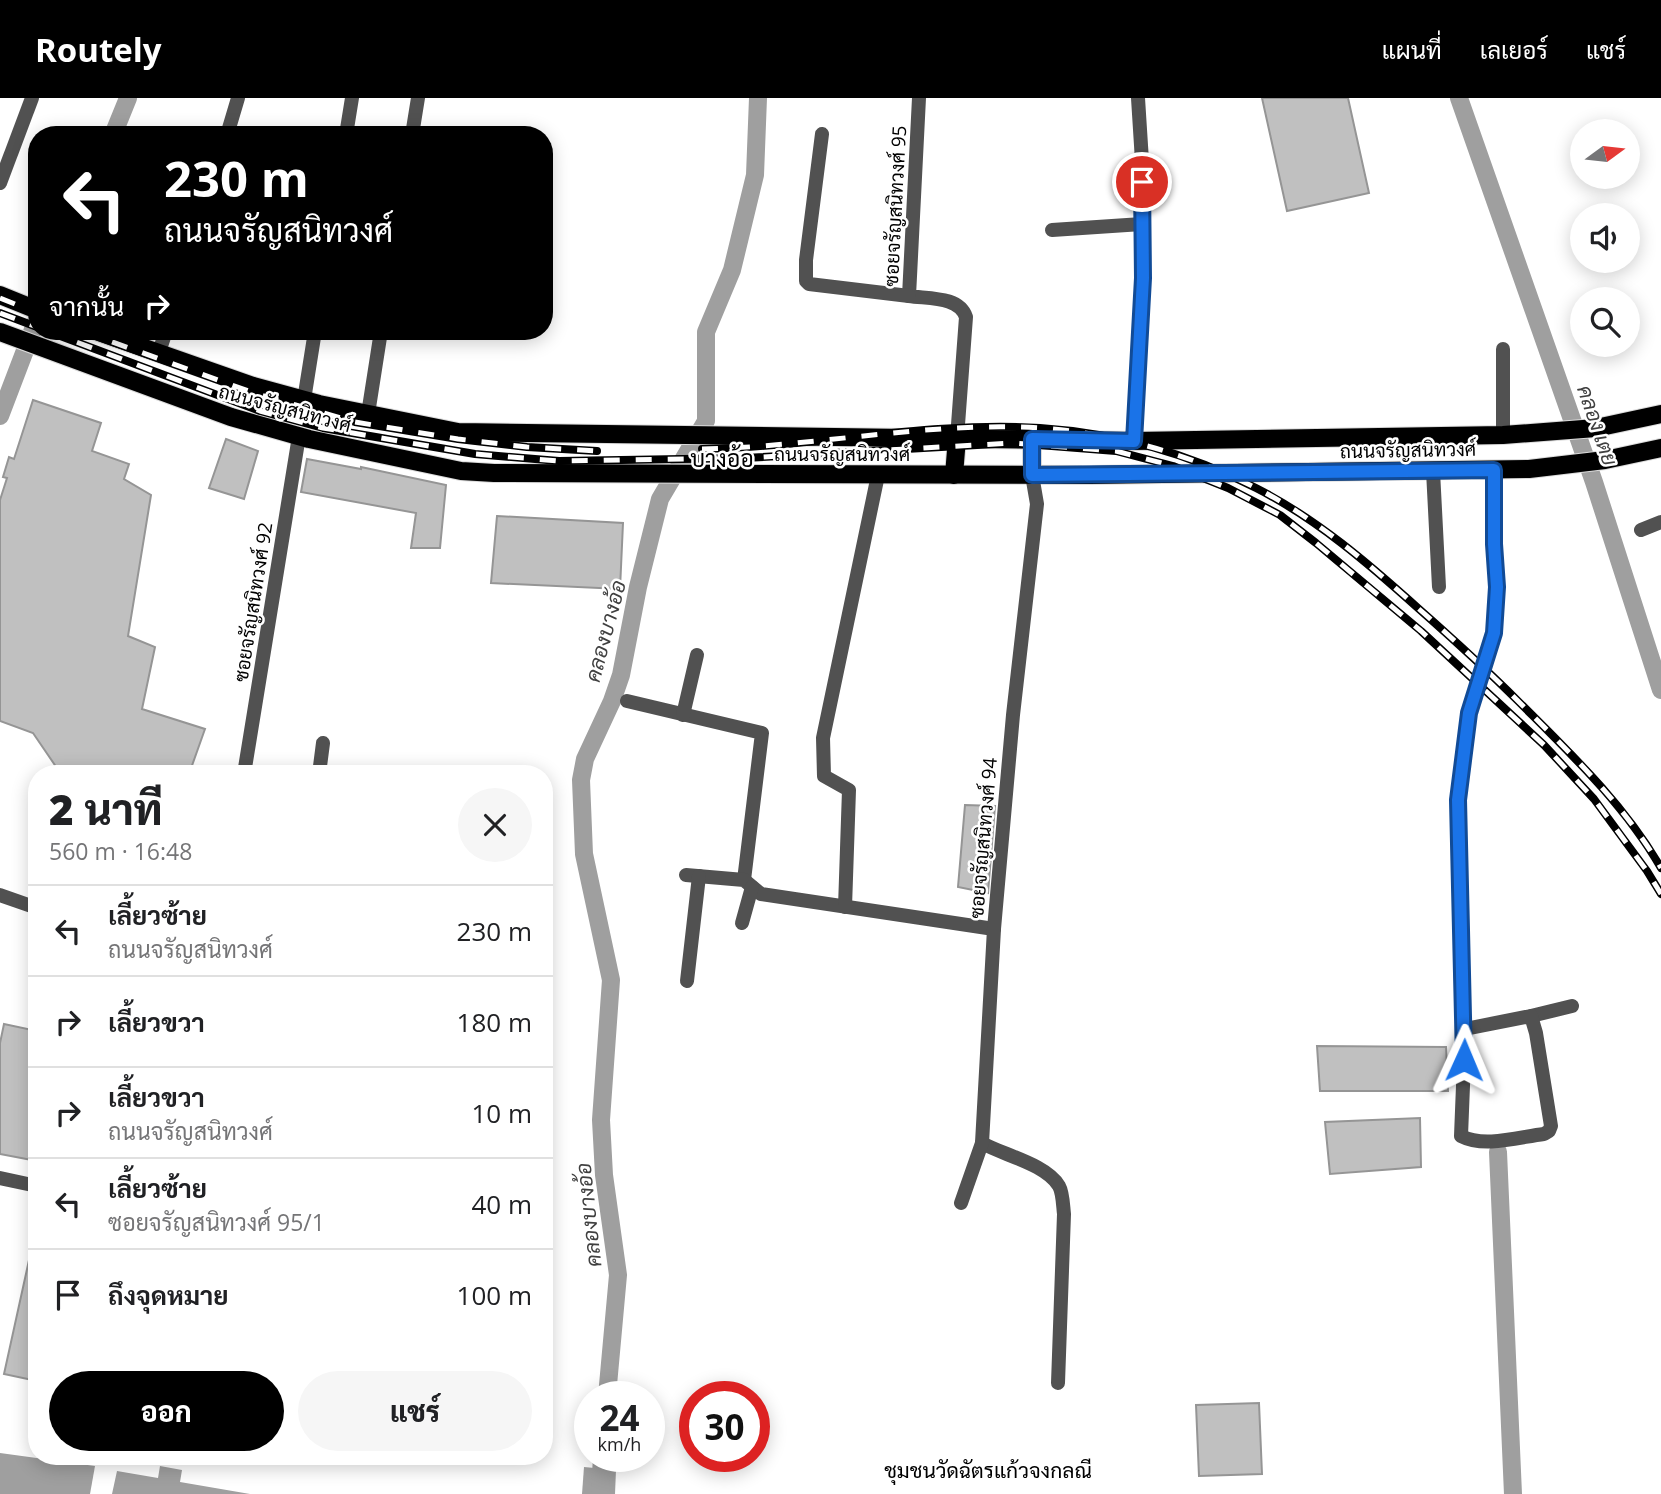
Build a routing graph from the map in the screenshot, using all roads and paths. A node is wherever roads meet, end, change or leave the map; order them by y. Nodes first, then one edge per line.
1 (32, 98) edge
2 (238, 98) edge
3 (352, 98) edge
4 (418, 98) edge
5 (919, 98) edge
6 (1138, 98) edge
7 (229, 126) edge
8 (347, 126) edge
9 (413, 126) edge
10 (822, 134) dead end
11 (0, 183) edge
12 (1142, 224) junction
13 (1052, 230) dead end
14 (0, 295) edge
15 (909, 296) junction
16 (28, 307) edge
17 (0, 332) edge
18 (123, 340) edge
19 (163, 340) edge
20 (314, 340) edge
21 (380, 340) edge
22 (1503, 349) dead end
23 (159, 352) junction
24 (304, 400) junction
25 (368, 414) junction
26 (1661, 414) edge
27 (1503, 435) junction
28 (299, 436) junction
29 (957, 439) junction
30 (1032, 439) junction
31 (1134, 441) junction
32 (1661, 448) edge
33 (1494, 470) junction
34 (1433, 471) junction
35 (878, 475) junction
36 (954, 475) junction
37 (1032, 475) junction
38 (1661, 522) edge
39 (1641, 530) dead end
40 (1439, 587) dead end
41 (697, 654) dead end
42 (627, 701) dead end
43 (683, 715) junction
44 (323, 743) dead end
45 (245, 765) edge
46 (320, 765) edge
47 (748, 884) junction
48 (0, 895) edge
49 (28, 905) edge
50 (845, 906) junction
51 (742, 923) dead end
52 (994, 929) junction
53 (687, 981) dead end
54 (1572, 1006) dead end
55 (1531, 1016) junction
56 (1465, 1029) junction
57 (982, 1143) junction
58 (0, 1178) edge
59 (28, 1184) edge
60 (961, 1203) dead end
61 (1058, 1383) dead end

1 - 11 street
2 - 7 street
3 - 8 street
4 - 9 street
5 - 15 street, ซอยจรัญสนิทวงศ์ 95
6 - 12 street
10 - 15 street
12 - 13 street
12 - 31 street
14 - 16 main road
15 - 29 street, ซอยจรัญสนิทวงศ์ 95
17 - 28 main road, ถนนจรัญสนิทวงศ์
18 - 23 main road, ถนนจรัญสนิทวงศ์
19 - 23 street
20 - 24 street
21 - 25 street
22 - 27 street
23 - 24 main road, ถนนจรัญสนิทวงศ์
24 - 25 main road, ถนนจรัญสนิทวงศ์
25 - 29 main road, ถนนจรัญสนิทวงศ์
26 - 27 main road, ถนนจรัญสนิทวงศ์
27 - 31 main road, ถนนจรัญสนิทวงศ์
28 - 35 main road, ถนนจรัญสนิทวงศ์
28 - 45 street, ซอยจรัญสนิทวงศ์ 92
29 - 30 main road, ถนนจรัญสนิทวงศ์
29 - 36 main road
30 - 31 main road, ถนนจรัญสนิทวงศ์
30 - 37 main road
32 - 33 main road, ถนนจรัญสนิทวงศ์
33 - 34 main road, ถนนจรัญสนิทวงศ์
33 - 56 street
34 - 37 main road, ถนนจรัญสนิทวงศ์
34 - 40 street
35 - 36 main road, ถนนจรัญสนิทวงศ์
35 - 50 street
36 - 37 main road, ถนนจรัญสนิทวงศ์
37 - 52 street, ซอยจรัญสนิทวงศ์ 94
38 - 39 street
41 - 43 street
42 - 43 street
43 - 47 street
44 - 46 street
47 - 50 street
47 - 51 street
47 - 53 street
48 - 49 street
50 - 52 street
52 - 57 street, ซอยจรัญสนิทวงศ์ 94
54 - 55 street
55 - 56 street
55 - 56 street
57 - 60 street, ซอยจรัญสนิทวงศ์ 94
57 - 61 street
58 - 59 street

